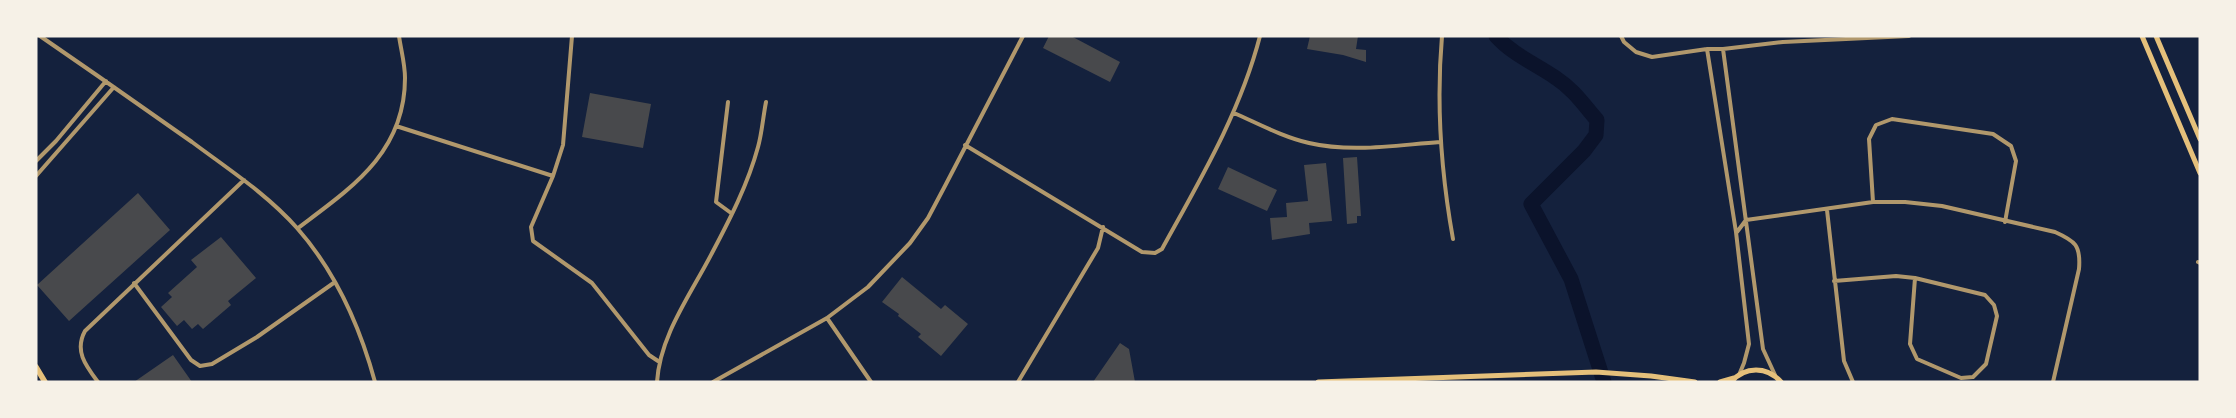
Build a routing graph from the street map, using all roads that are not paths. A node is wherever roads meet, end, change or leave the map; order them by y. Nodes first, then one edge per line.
1 (40, 36) edge
2 (399, 36) edge
3 (572, 36) edge
4 (1023, 36) edge
5 (1260, 36) edge
6 (1442, 36) edge
7 (1622, 36) edge
8 (1909, 36) edge
9 (2142, 36) edge
10 (2156, 36) edge
11 (1707, 49) junction
12 (1723, 49) junction
13 (106, 81) junction
14 (114, 87) junction
15 (728, 102) dead end
16 (766, 102) dead end
17 (1234, 113) junction
18 (396, 126) junction
19 (2200, 139) edge
20 (1440, 142) junction
21 (965, 145) junction
22 (36, 161) edge
23 (2200, 173) edge
24 (36, 176) edge
25 (553, 176) junction
26 (244, 180) junction
27 (1873, 202) junction
28 (1827, 210) junction
29 (731, 213) junction
30 (1746, 220) junction
31 (2005, 222) junction
32 (298, 228) junction
33 (1103, 228) junction
34 (1736, 232) junction
35 (1453, 240) dead end
36 (1915, 278) junction
37 (1834, 281) junction
38 (335, 282) junction
39 (134, 283) junction
40 (827, 318) junction
41 (658, 361) junction
42 (36, 367) edge
43 (1775, 375) junction
44 (1735, 378) edge
45 (45, 382) edge
46 (98, 382) edge
47 (375, 382) edge
48 (657, 382) edge
49 (713, 382) edge
50 (872, 382) edge
51 (1018, 382) edge
52 (1318, 382) edge
53 (1695, 382) edge
54 (1720, 382) edge
55 (1780, 382) edge
56 (1853, 382) edge
57 (2053, 382) edge

1 - 13 street
2 - 18 street
3 - 25 street
4 - 21 street
5 - 17 street
6 - 20 street
7 - 11 street
8 - 12 street
9 - 23 main road
10 - 19 main road
11 - 12 street
11 - 34 street
12 - 30 street
13 - 14 street
13 - 22 street
14 - 24 street
14 - 26 street
15 - 29 street
16 - 29 street
17 - 20 street
17 - 33 street
18 - 25 street
18 - 32 street
20 - 35 street
21 - 33 street
21 - 40 street
25 - 41 street
26 - 32 street
26 - 39 street
27 - 28 street
27 - 31 street
27 - 31 street
28 - 30 street
28 - 37 street
29 - 41 street
30 - 34 street
30 - 43 street
31 - 57 street
32 - 38 street
33 - 51 street
34 - 44 street
36 - 36 street
36 - 37 street
37 - 56 street
38 - 39 street
38 - 47 street
39 - 46 street
40 - 49 street
40 - 50 street
41 - 48 street
42 - 45 main road
43 - 44 main road
43 - 55 main road
44 - 54 main road
52 - 53 main road

